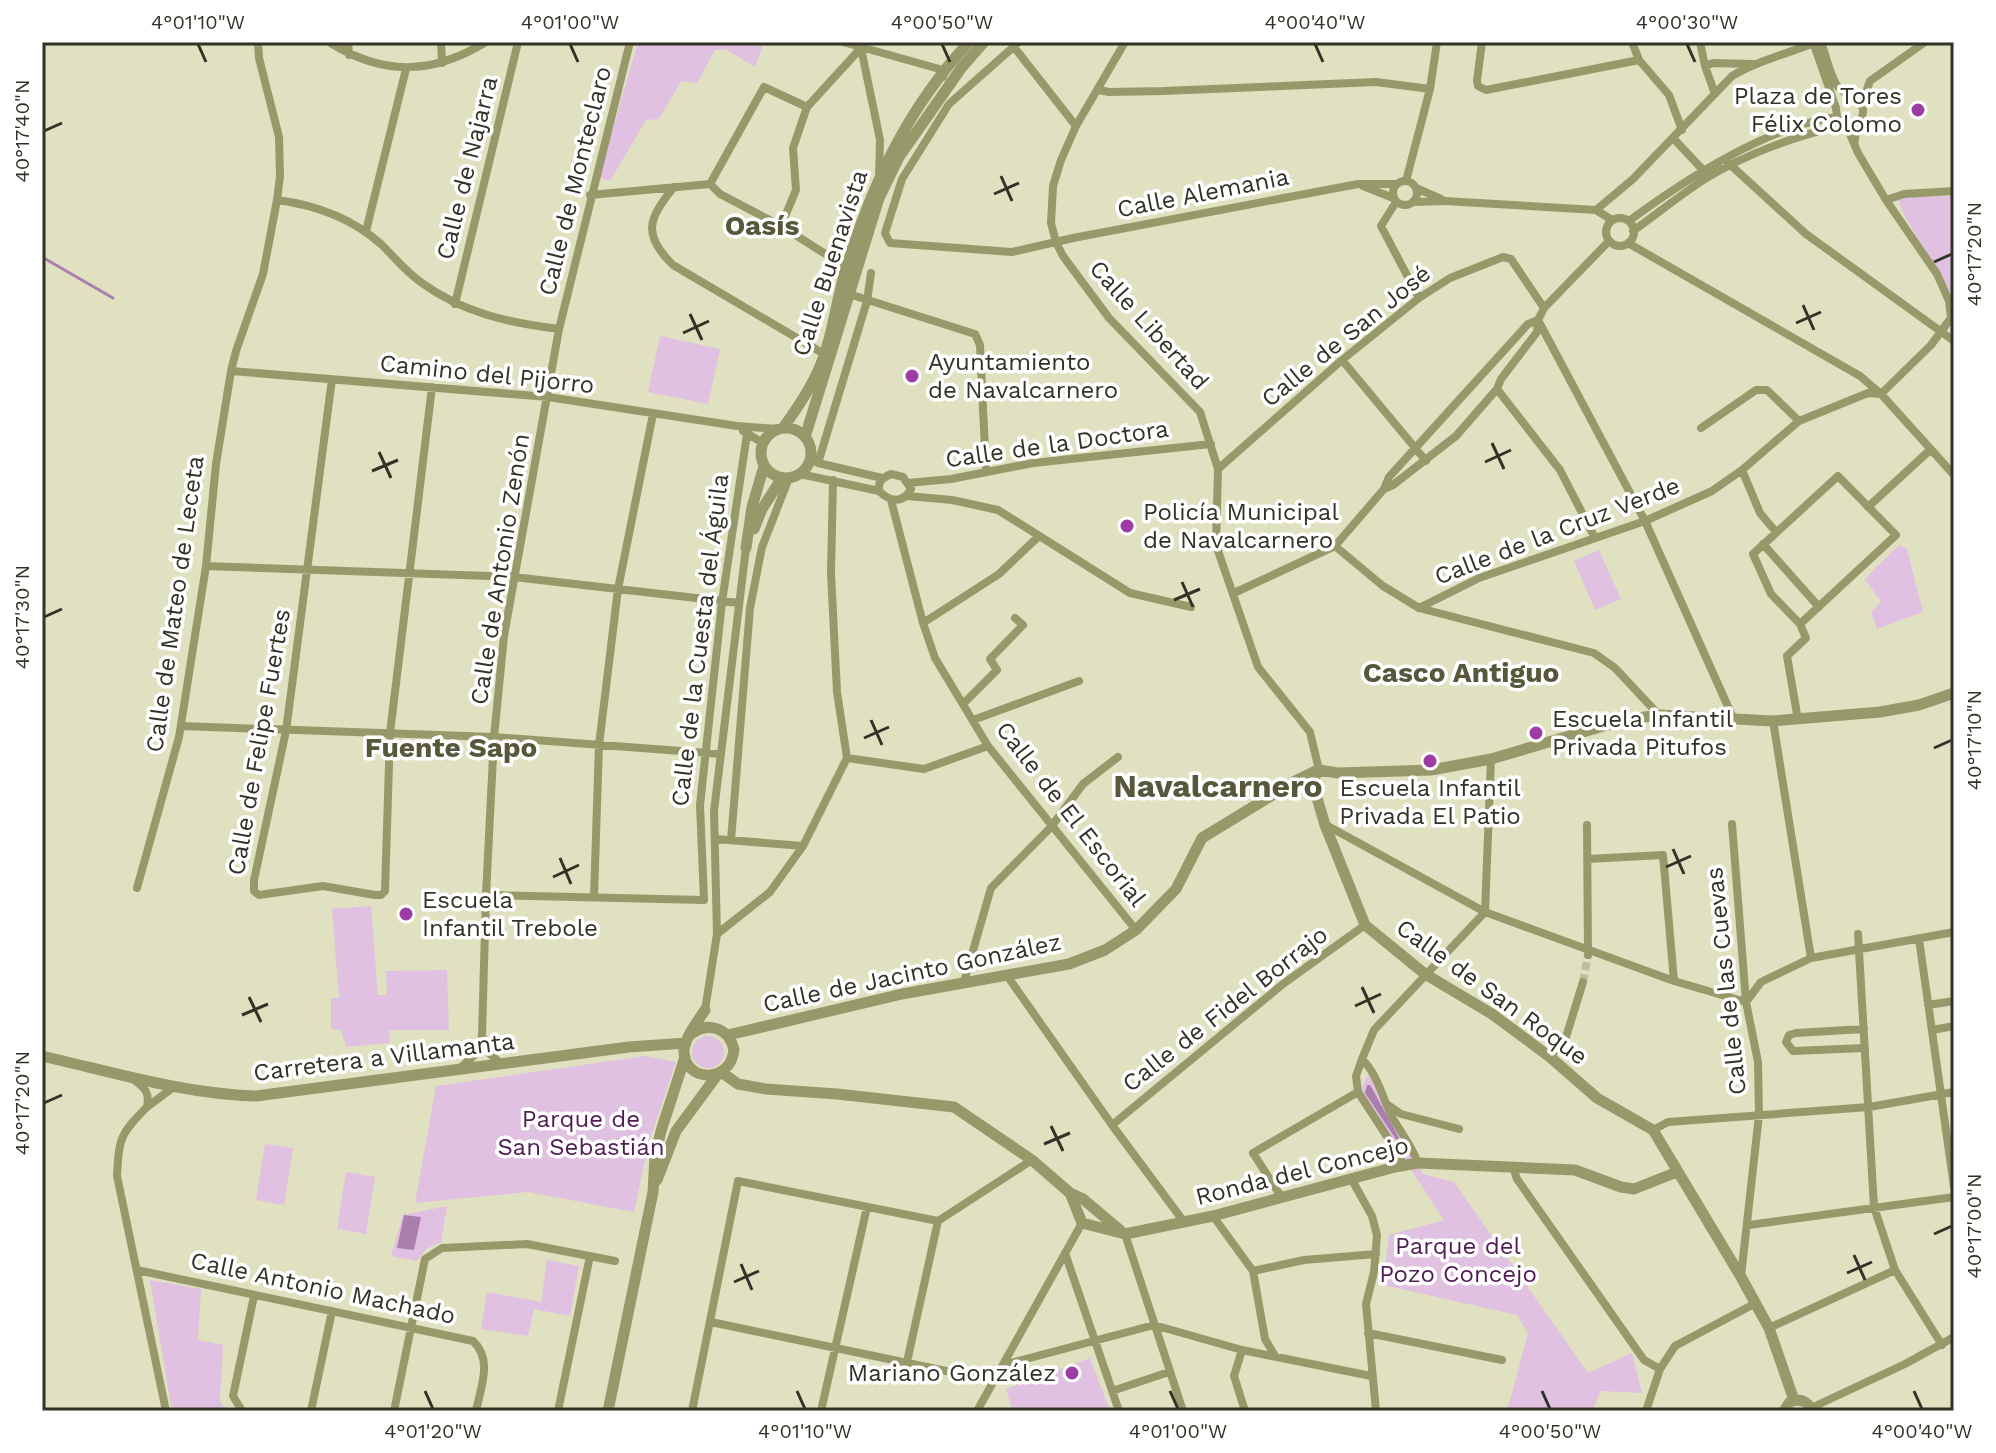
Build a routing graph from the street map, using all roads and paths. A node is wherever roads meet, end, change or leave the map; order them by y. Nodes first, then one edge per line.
1 (258, 42) edge
2 (329, 42) edge
3 (348, 42) edge
4 (441, 42) edge
5 (486, 42) edge
6 (518, 42) edge
7 (630, 42) edge
8 (843, 42) edge
9 (969, 42) edge
10 (984, 42) edge
11 (1125, 42) edge
12 (1437, 42) edge
13 (1482, 42) edge
14 (1632, 42) edge
15 (1700, 42) edge
16 (1813, 42) edge
17 (1821, 42) edge
18 (1925, 42) edge
19 (1017, 44) edge
20 (861, 48) junction
21 (349, 55) junction
22 (1639, 60) junction
23 (442, 63) junction
24 (1753, 64) junction
25 (1705, 66) junction
26 (406, 69) junction
27 (943, 70) junction
28 (1430, 89) junction
29 (1099, 90) junction
30 (1715, 94) junction
31 (1850, 98) junction
32 (1861, 105) junction
33 (807, 107) junction
34 (1836, 112) junction
35 (1858, 123) junction
36 (1845, 125) junction
37 (1076, 126) junction
38 (1682, 130) junction
39 (1674, 139) junction
40 (1856, 149) junction
41 (899, 157) junction
42 (1728, 162) junction
43 (1703, 170) junction
44 (879, 177) junction
45 (1401, 182) junction
46 (710, 184) junction
47 (1358, 184) junction
48 (674, 187) junction
49 (1416, 188) junction
50 (1954, 191) edge
51 (590, 195) junction
52 (277, 200) junction
53 (1394, 200) junction
54 (1886, 200) junction
55 (1445, 201) junction
56 (1413, 202) junction
57 (1596, 210) junction
58 (1612, 220) junction
59 (1629, 221) junction
60 (781, 226) junction
61 (366, 231) junction
62 (1633, 231) junction
63 (885, 233) joint
64 (1609, 241) junction
65 (1056, 242) junction
66 (1628, 243) junction
67 (846, 267) junction
68 (871, 273) dead end
69 (849, 294) junction
70 (1419, 298) junction
71 (867, 301) junction
72 (455, 304) junction
73 (1544, 308) junction
74 (1538, 320) junction
75 (559, 329) junction
76 (1941, 332) junction
77 (1954, 341) edge
78 (824, 354) junction
79 (1342, 360) junction
80 (1488, 368) junction
81 (231, 371) junction
82 (332, 379) junction
83 (1501, 379) junction
84 (432, 387) junction
85 (1497, 389) junction
86 (1881, 394) junction
87 (548, 397) junction
88 (653, 414) junction
89 (1799, 421) junction
90 (737, 426) junction
91 (1701, 428) dead end
92 (780, 429) junction
93 (747, 434) junction
94 (805, 437) junction
95 (763, 443) junction
96 (1211, 444) junction
97 (1416, 449) junction
98 (1930, 450) junction
99 (814, 460) junction
100 (1426, 461) junction
101 (764, 466) junction
102 (1218, 469) junction
103 (1742, 470) junction
104 (986, 471) junction
105 (1954, 475) edge
106 (790, 477) junction
107 (882, 478) junction
108 (951, 479) junction
109 (833, 480) junction
110 (908, 483) junction
111 (1384, 489) junction
112 (879, 491) junction
113 (907, 496) junction
114 (891, 500) junction
115 (952, 500) junction
116 (1868, 507) junction
117 (1645, 521) junction
118 (1776, 532) junction
119 (1039, 536) junction
120 (1595, 538) junction
121 (748, 544) junction
122 (1763, 544) junction
123 (1335, 546) junction
124 (762, 547) junction
125 (206, 566) junction
126 (308, 569) junction
127 (409, 573) junction
128 (514, 577) junction
129 (618, 589) junction
130 (1234, 593) junction
131 (722, 602) junction
132 (739, 603) junction
133 (1191, 607) dead end
134 (1819, 607) junction
135 (1419, 608) junction
136 (1015, 618) dead end
137 (923, 623) junction
138 (1800, 624) junction
139 (1023, 625) junction
140 (1031, 632) dead end
141 (734, 637) junction
142 (747, 639) junction
143 (1079, 681) dead end
144 (728, 691) junction
145 (742, 693) junction
146 (1954, 693) edge
147 (963, 704) junction
148 (1659, 715) junction
149 (973, 720) junction
150 (1734, 720) junction
151 (1798, 720) junction
152 (1773, 721) junction
153 (181, 726) junction
154 (286, 731) junction
155 (723, 731) junction
156 (390, 733) junction
157 (739, 733) junction
158 (494, 737) junction
159 (599, 745) junction
160 (988, 746) junction
161 (707, 753) junction
162 (721, 754) junction
163 (1118, 757) dead end
164 (847, 758) junction
165 (1491, 759) junction
166 (1319, 770) junction
167 (1732, 824) dead end
168 (1325, 825) junction
169 (1587, 825) dead end
170 (1051, 827) junction
171 (716, 839) junction
172 (731, 840) junction
173 (803, 846) junction
174 (1588, 859) junction
175 (137, 888) dead end
176 (486, 895) junction
177 (594, 896) junction
178 (1485, 912) junction
179 (1365, 925) junction
180 (1136, 930) junction
181 (1954, 932) edge
182 (717, 934) junction
183 (1858, 934) dead end
184 (1919, 939) junction
185 (1859, 950) junction
186 (1589, 952) junction
187 (1811, 958) junction
188 (1425, 974) junction
189 (1008, 977) junction
190 (1674, 981) junction
191 (964, 982) junction
192 (1583, 982) tunnel mouth
193 (1954, 1001) edge
194 (1746, 1002) junction
195 (1928, 1005) junction
196 (705, 1010) junction
197 (1954, 1026) edge
198 (714, 1027) junction
199 (1864, 1029) junction
200 (1932, 1030) junction
201 (482, 1035) junction
202 (728, 1035) junction
203 (688, 1039) junction
204 (1865, 1048) junction
205 (42, 1056) edge
206 (685, 1057) junction
207 (1550, 1057) junction
208 (1362, 1059) junction
209 (501, 1064) junction
210 (457, 1071) junction
211 (720, 1073) junction
212 (129, 1077) junction
213 (177, 1085) junction
214 (1358, 1092) junction
215 (1954, 1092) edge
216 (1941, 1094) junction
217 (1387, 1105) junction
218 (147, 1107) junction
219 (1869, 1107) junction
220 (1759, 1115) junction
221 (1112, 1125) junction
222 (1459, 1129) dead end
223 (1653, 1130) junction
224 (1032, 1160) junction
225 (1418, 1163) junction
226 (1403, 1165) junction
227 (1513, 1167) junction
228 (1677, 1172) junction
229 (1352, 1180) junction
230 (1954, 1187) edge
231 (653, 1192) junction
232 (1070, 1193) junction
233 (1954, 1197) edge
234 (1282, 1198) junction
235 (867, 1207) junction
236 (1874, 1207) junction
237 (1213, 1216) junction
238 (938, 1221) junction
239 (1184, 1222) junction
240 (1082, 1223) junction
241 (1749, 1225) junction
242 (1125, 1234) junction
243 (1065, 1253) junction
244 (1376, 1254) junction
245 (590, 1256) junction
246 (615, 1261) dead end
247 (137, 1270) junction
248 (1895, 1270) junction
249 (1253, 1271) junction
250 (1741, 1277) junction
251 (254, 1296) junction
252 (1754, 1304) junction
253 (332, 1311) junction
254 (711, 1322) junction
255 (1154, 1325) junction
256 (411, 1327) junction
257 (1769, 1328) junction
258 (1368, 1333) junction
259 (1954, 1337) edge
260 (1094, 1341) junction
261 (1942, 1345) junction
262 (836, 1347) junction
263 (1242, 1350) junction
264 (1275, 1356) junction
265 (1502, 1360) dead end
266 (907, 1362) junction
267 (1003, 1365) junction
268 (1660, 1369) junction
269 (1169, 1372) junction
270 (1371, 1376) junction
271 (994, 1381) junction
272 (1112, 1391) junction
273 (1794, 1400) junction
274 (1811, 1410) edge
275 (166, 1411) edge
276 (242, 1411) edge
277 (311, 1411) edge
278 (394, 1411) edge
279 (476, 1411) edge
280 (558, 1411) edge
281 (608, 1411) edge
282 (692, 1411) edge
283 (821, 1411) edge
284 (977, 1411) edge
285 (1119, 1411) edge
286 (1183, 1411) edge
287 (1245, 1411) edge
288 (1376, 1411) edge
289 (1646, 1411) edge
290 (1784, 1411) edge

1 - 52 street, Calle de Mateo de Leceta
2 - 21 street
3 - 21 street
4 - 23 street
5 - 23 street
6 - 72 street, Calle de Najarra
7 - 51 street, Calle de Monteclaro
8 - 20 street
9 - 27 street, Calle Buenavista
10 - 41 street, Calle Buenavista
11 - 29 street, Calle Libertad
12 - 28 street
13 - 22 street
14 - 22 street
15 - 25 street
16 - 24 street
16 - 34 street
17 - 31 street
18 - 32 street
19 - 37 street
19 - 63 street, Calle Buenavista
20 - 27 street
20 - 33 street
20 - 44 street
21 - 26 street
22 - 38 street
23 - 26 street
24 - 25 street
24 - 30 street
25 - 30 street
26 - 61 street
27 - 41 street, Calle Buenavista
27 - 44 street, Calle Buenavista
28 - 29 street
28 - 45 street
29 - 37 street, Calle Libertad
30 - 38 street
31 - 32 street
31 - 34 street
32 - 35 street
33 - 46 street
33 - 60 street
34 - 36 street
34 - 42 street
35 - 36 street
35 - 40 street
36 - 40 street
36 - 42 street
37 - 65 street, Calle Libertad
38 - 39 street
39 - 43 street
39 - 57 street
40 - 54 street
41 - 69 street, Calle Buenavista
42 - 43 street
42 - 62 street
42 - 76 street
43 - 59 street
44 - 67 street, Calle Buenavista
45 - 47 street, Calle Alemania
45 - 49 street
45 - 53 street
46 - 48 street
46 - 60 street
47 - 53 street
47 - 65 street, Calle Alemania
48 - 51 street
48 - 78 street
49 - 55 street
49 - 56 street
50 - 54 street
51 - 75 street, Calle de Monteclaro
52 - 61 street
52 - 81 street, Calle de Mateo de Leceta
53 - 56 street
53 - 70 street
54 - 76 street
55 - 56 street
55 - 57 street
57 - 58 street
58 - 59 street
58 - 64 street
59 - 62 street
60 - 67 street
61 - 72 street
62 - 66 street
63 - 65 street, Calle Alemania
64 - 66 street
64 - 73 street
65 - 96 street, Calle Libertad
66 - 86 street
67 - 78 street, Calle Buenavista
68 - 71 street, Calle Buenavista
69 - 71 street
69 - 94 street, Calle Buenavista
70 - 73 street, Calle de San José
70 - 79 street, Calle de San José
71 - 99 street, Calle Buenavista
71 - 104 street
72 - 75 street
73 - 74 street
74 - 80 street
74 - 83 street
74 - 117 street
75 - 87 street, Calle de Monteclaro
76 - 77 street
76 - 86 street
78 - 92 street, Calle Buenavista
79 - 97 street
79 - 102 street, Calle de San José
80 - 83 street
80 - 97 street
81 - 82 street, Camino del Pijorro
81 - 125 street, Calle de Mateo de Leceta
82 - 84 street, Camino del Pijorro
82 - 126 street, Calle de Felipe Fuertes
83 - 85 street
84 - 87 street, Camino del Pijorro
84 - 127 street
85 - 100 street
85 - 120 street
86 - 89 street, Calle de la Cruz Verde
86 - 98 street
87 - 88 street, Camino del Pijorro
87 - 128 street, Calle de Antonio Zenón
88 - 90 street, Camino del Pijorro
88 - 129 street
89 - 91 street
89 - 103 street, Calle de la Cruz Verde
90 - 92 street, Camino del Pijorro
90 - 93 street
92 - 94 street
92 - 95 street
93 - 95 street
93 - 131 street, Calle de la Cuesta del Águila
94 - 99 street
95 - 101 street
96 - 102 street, Calle Libertad
96 - 104 street, Calle de la Doctora
97 - 100 street
97 - 111 street
98 - 105 street
98 - 116 street
99 - 106 street
99 - 107 street
100 - 111 street
101 - 106 street
101 - 121 street, Calle de la Cuesta del Águila
102 - 130 street, Calle Libertad
103 - 117 street, Calle de la Cruz Verde
103 - 118 street
104 - 108 street, Calle de la Doctora
106 - 109 street
106 - 121 street, Calle de la Cuesta del Águila
106 - 124 street, Calle de la Cuesta del Águila
107 - 110 street
107 - 112 street
108 - 110 street, Calle de la Doctora
108 - 115 street
109 - 112 street
109 - 164 street
110 - 113 street
111 - 123 street
112 - 114 street
113 - 114 street
113 - 115 street
114 - 137 street, Calle de El Escorial
115 - 119 street
116 - 118 street
116 - 134 street
117 - 120 street, Calle de la Cruz Verde
117 - 150 street
118 - 122 street
119 - 133 street
119 - 137 street
120 - 135 street, Calle de la Cruz Verde
121 - 124 street, Calle de la Cuesta del Águila
121 - 132 street, Calle de la Cuesta del Águila
122 - 134 street
122 - 138 street
123 - 130 street
123 - 135 street
124 - 142 street, Calle de la Cuesta del Águila
125 - 126 street
125 - 153 street, Calle de Mateo de Leceta
126 - 127 street
126 - 154 street, Calle de Felipe Fuertes
127 - 128 street
127 - 156 street
128 - 129 street
128 - 158 street, Calle de Antonio Zenón
129 - 131 street
129 - 159 street
130 - 166 street, Calle Libertad
131 - 132 street
131 - 161 street, Calle de la Cuesta del Águila
132 - 141 street, Calle de la Cuesta del Águila
134 - 138 street
135 - 148 street
136 - 139 street
137 - 147 street, Calle de El Escorial
138 - 151 street
139 - 140 street
139 - 147 street
141 - 142 street, Calle de la Cuesta del Águila
141 - 144 street, Calle de la Cuesta del Águila
142 - 145 street, Calle de la Cuesta del Águila
143 - 149 street
144 - 145 street, Calle de la Cuesta del Águila
144 - 155 street, Calle de la Cuesta del Águila
145 - 157 street, Calle de la Cuesta del Águila
146 - 151 street
147 - 149 street, Calle de El Escorial
148 - 150 street
148 - 165 street
149 - 160 street, Calle de El Escorial
150 - 152 street
151 - 152 street
152 - 187 street
153 - 154 street
153 - 175 street, Calle de Mateo de Leceta
154 - 156 street
154 - 156 street, Calle de Felipe Fuertes
155 - 157 street, Calle de la Cuesta del Águila
155 - 162 street, Calle de la Cuesta del Águila
156 - 158 street
157 - 172 street, Calle de la Cuesta del Águila
158 - 159 street
158 - 176 street, Calle de Antonio Zenón
159 - 161 street
159 - 177 street
160 - 164 street
160 - 170 street, Calle de El Escorial
161 - 162 street
161 - 177 street, Calle de la Cuesta del Águila
162 - 171 street, Calle de la Cuesta del Águila
163 - 170 street
164 - 173 street
165 - 166 street
165 - 178 street
166 - 168 street, Calle de San Roque
166 - 180 street, Calle de Jacinto González
167 - 194 street, Calle de las Cuevas
168 - 178 street
168 - 179 street, Calle de San Roque
169 - 174 street
170 - 180 street, Calle de El Escorial
170 - 191 street
171 - 172 street
171 - 182 street, Calle de la Cuesta del Águila
172 - 173 street
173 - 182 street
174 - 186 street
174 - 190 street
176 - 177 street
176 - 201 street, Calle de Antonio Zenón
178 - 186 street
178 - 188 street
179 - 188 street, Calle de San Roque
179 - 221 street, Calle de Fidel Borrajo
180 - 189 street, Calle de Jacinto González
181 - 184 street
182 - 196 street, Calle de la Cuesta del Águila
183 - 185 street
184 - 185 street
184 - 195 street
185 - 187 street
185 - 199 street
186 - 190 street
187 - 194 street
188 - 207 street, Calle de San Roque
188 - 208 street
189 - 191 street, Calle de Jacinto González
189 - 221 street
190 - 194 street
191 - 202 street, Calle de Jacinto González
192 - 207 street
193 - 195 street
194 - 220 street, Calle de las Cuevas
195 - 200 street
196 - 198 street
196 - 203 street, Calle de la Cuesta del Águila
197 - 200 street
198 - 202 street
198 - 203 street
199 - 204 street
199 - 204 street
200 - 216 street
201 - 209 street
201 - 210 street
202 - 211 street
203 - 206 street
203 - 209 street, Carretera a Villamanta
204 - 219 street
205 - 212 street, Carretera a Villamanta
206 - 211 street
206 - 231 street
207 - 223 street, Calle de San Roque
208 - 214 street
208 - 217 street
209 - 210 street, Carretera a Villamanta
210 - 213 street, Carretera a Villamanta
211 - 224 street
211 - 231 street
212 - 213 street, Carretera a Villamanta
212 - 218 street
213 - 218 street
214 - 226 street
214 - 234 street
215 - 216 street
216 - 219 street
216 - 230 street
217 - 222 street
217 - 225 street
218 - 247 street
219 - 220 street
219 - 236 street
220 - 223 street
220 - 241 street, Calle de las Cuevas
221 - 239 street
223 - 228 street, Calle de San Roque
224 - 232 street
224 - 238 street
225 - 226 street, Ronda del Concejo
225 - 227 street, Ronda del Concejo
226 - 229 street, Ronda del Concejo
227 - 228 street, Ronda del Concejo
227 - 268 street
228 - 250 street, Calle de San Roque
229 - 234 street, Ronda del Concejo
229 - 244 street
231 - 281 street
232 - 240 street
232 - 242 street
233 - 236 street
234 - 237 street, Ronda del Concejo
235 - 238 street
235 - 254 street
235 - 262 street
236 - 241 street
236 - 248 street
237 - 239 street, Ronda del Concejo
237 - 249 street
238 - 266 street
239 - 242 street, Ronda del Concejo
240 - 242 street
240 - 243 street
241 - 250 street, Calle de las Cuevas
242 - 255 street
243 - 260 street
243 - 267 street
244 - 249 street
244 - 258 street
245 - 246 street
245 - 256 street
245 - 280 street
247 - 251 street, Calle Antonio Machado
247 - 275 street
248 - 257 street
248 - 261 street
249 - 264 street
250 - 252 street, Calle de San Roque
251 - 253 street, Calle Antonio Machado
251 - 276 street
252 - 257 street, Calle de San Roque
252 - 268 street
253 - 256 street, Calle Antonio Machado
253 - 277 street
254 - 262 street
254 - 282 street
255 - 260 street
255 - 263 street
255 - 269 street
256 - 278 street
256 - 279 street, Calle Antonio Machado
257 - 273 street, Calle de San Roque
258 - 265 street
258 - 270 street
259 - 261 street
260 - 267 street
260 - 272 street
261 - 274 street
262 - 266 street
262 - 283 street
263 - 264 street
263 - 287 street
264 - 270 street
266 - 271 street
267 - 271 street
268 - 289 street
269 - 272 street
269 - 286 street
270 - 288 street
271 - 284 street
272 - 285 street
273 - 274 street
273 - 290 street

